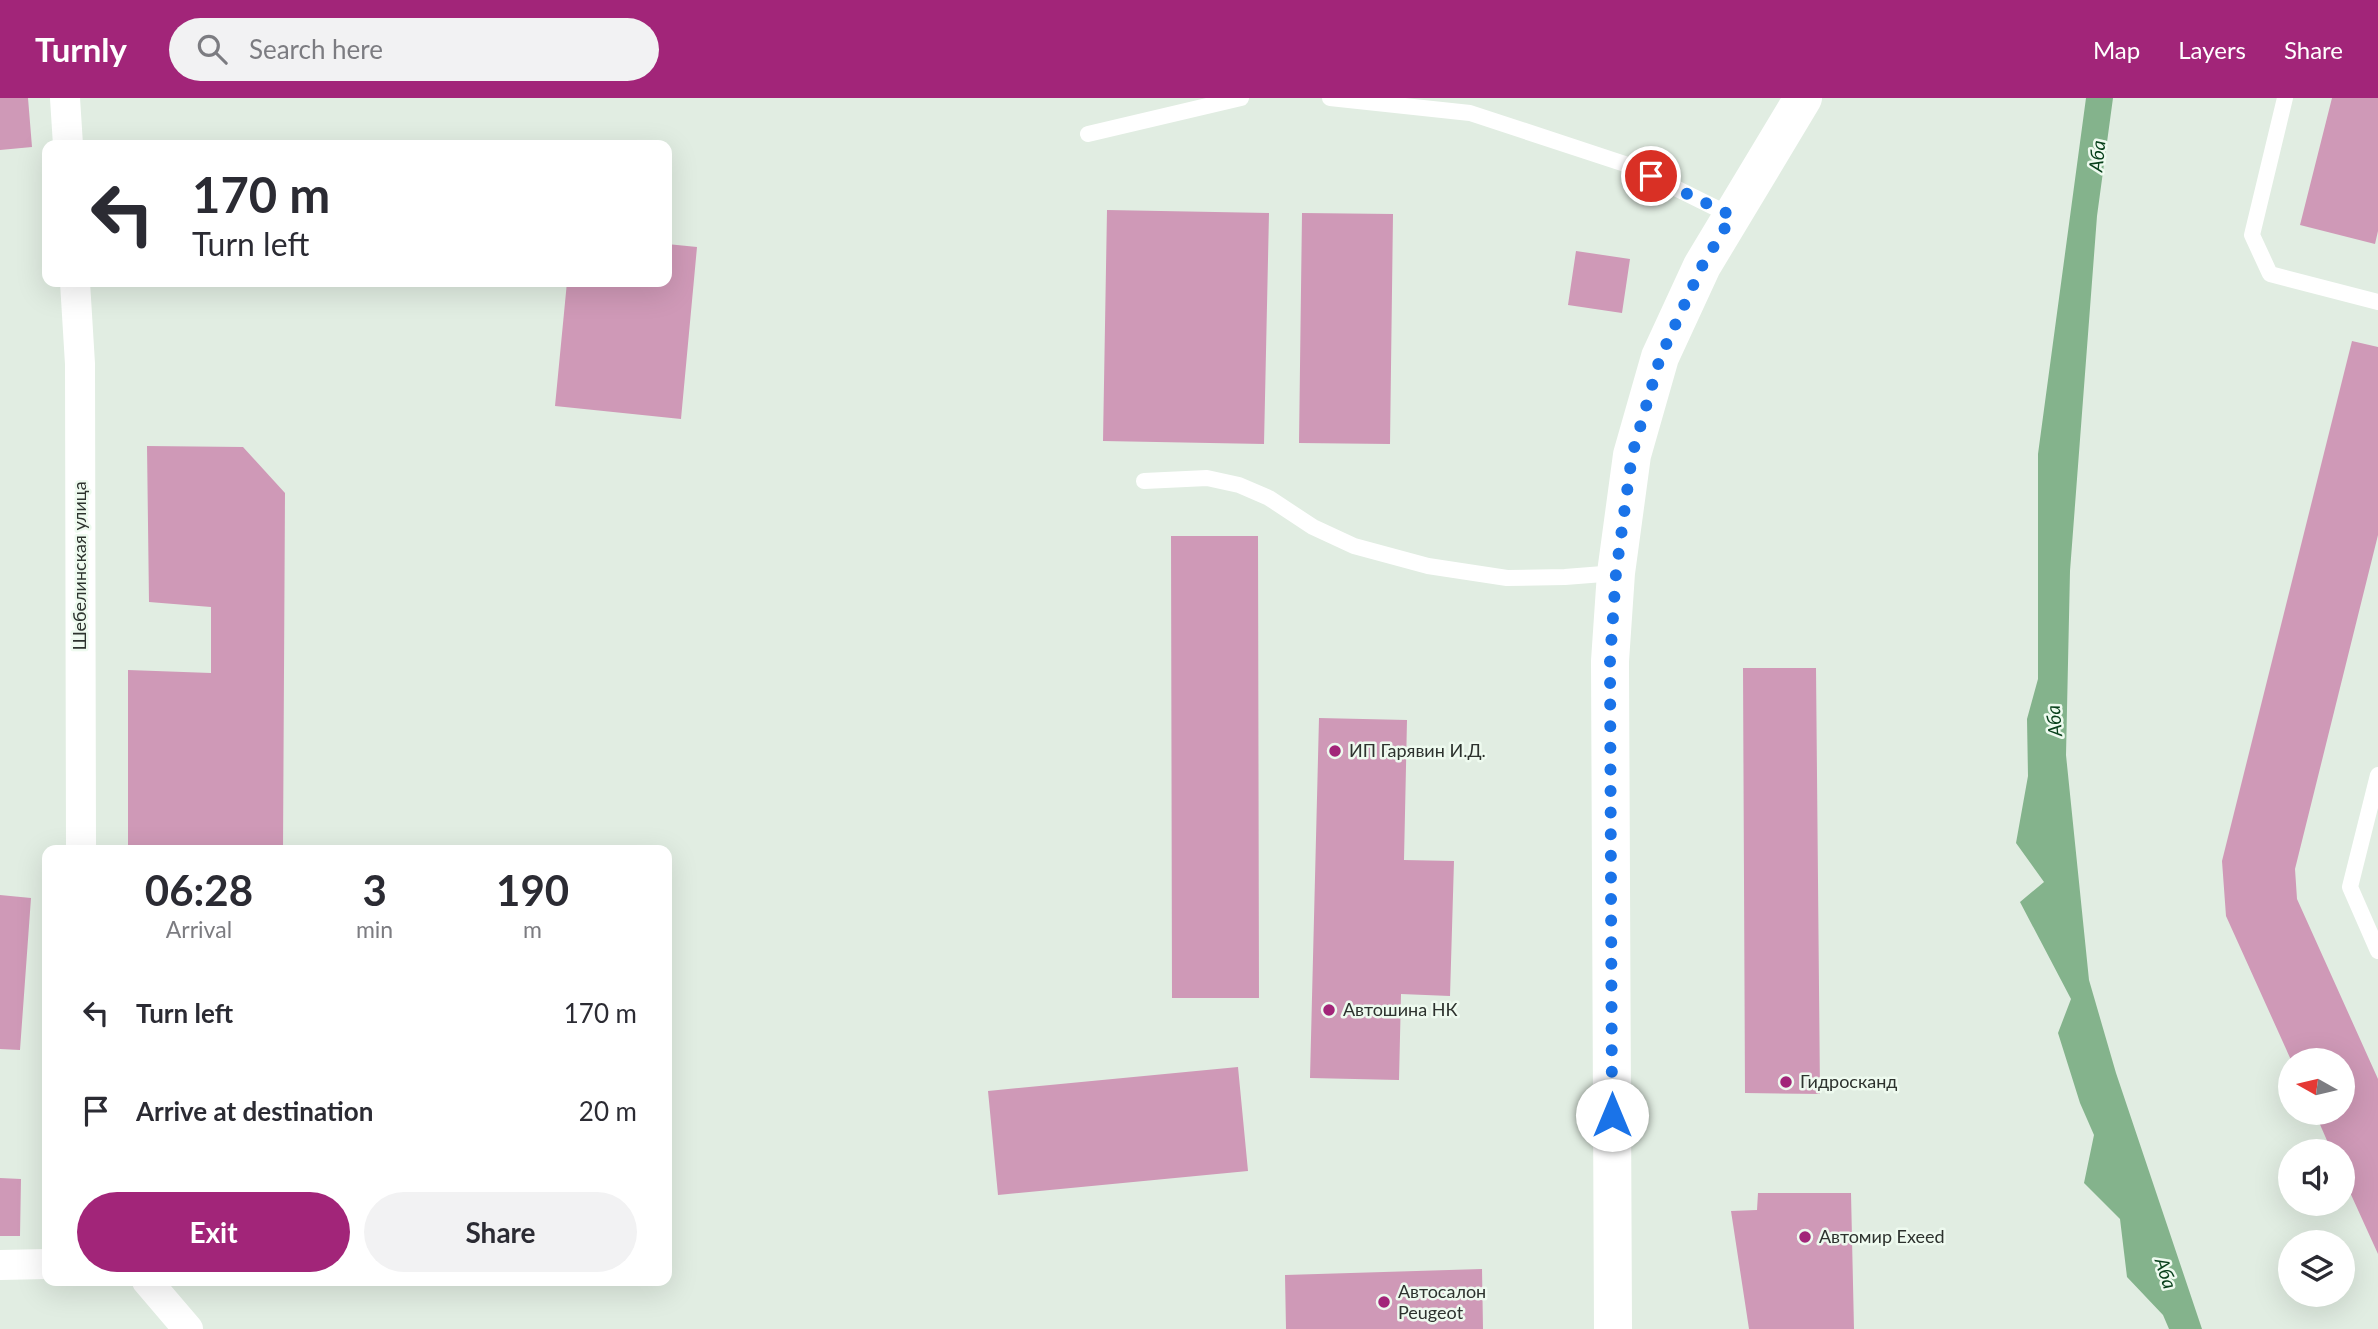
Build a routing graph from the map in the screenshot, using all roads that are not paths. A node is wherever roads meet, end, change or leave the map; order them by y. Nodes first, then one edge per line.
1 (65, 98) edge
2 (1241, 98) edge
3 (1330, 98) edge
4 (1803, 98) edge
5 (2285, 98) edge
6 (1088, 134) dead end
7 (68, 140) edge
8 (1732, 216) junction
9 (75, 287) edge
10 (2378, 302) edge
11 (1144, 481) dead end
12 (1616, 573) junction
13 (2378, 775) edge
14 (81, 845) edge
15 (2378, 951) edge
16 (42, 1264) edge
17 (0, 1265) edge
18 (151, 1286) edge
19 (188, 1329) edge
20 (1613, 1329) edge

1 - 7 street
2 - 6 lane
3 - 8 lane
4 - 8 main road
5 - 10 lane
8 - 12 main road
9 - 14 street, Шебелинская улица
11 - 12 lane
12 - 20 main road
13 - 15 lane
16 - 17 street
18 - 19 street

